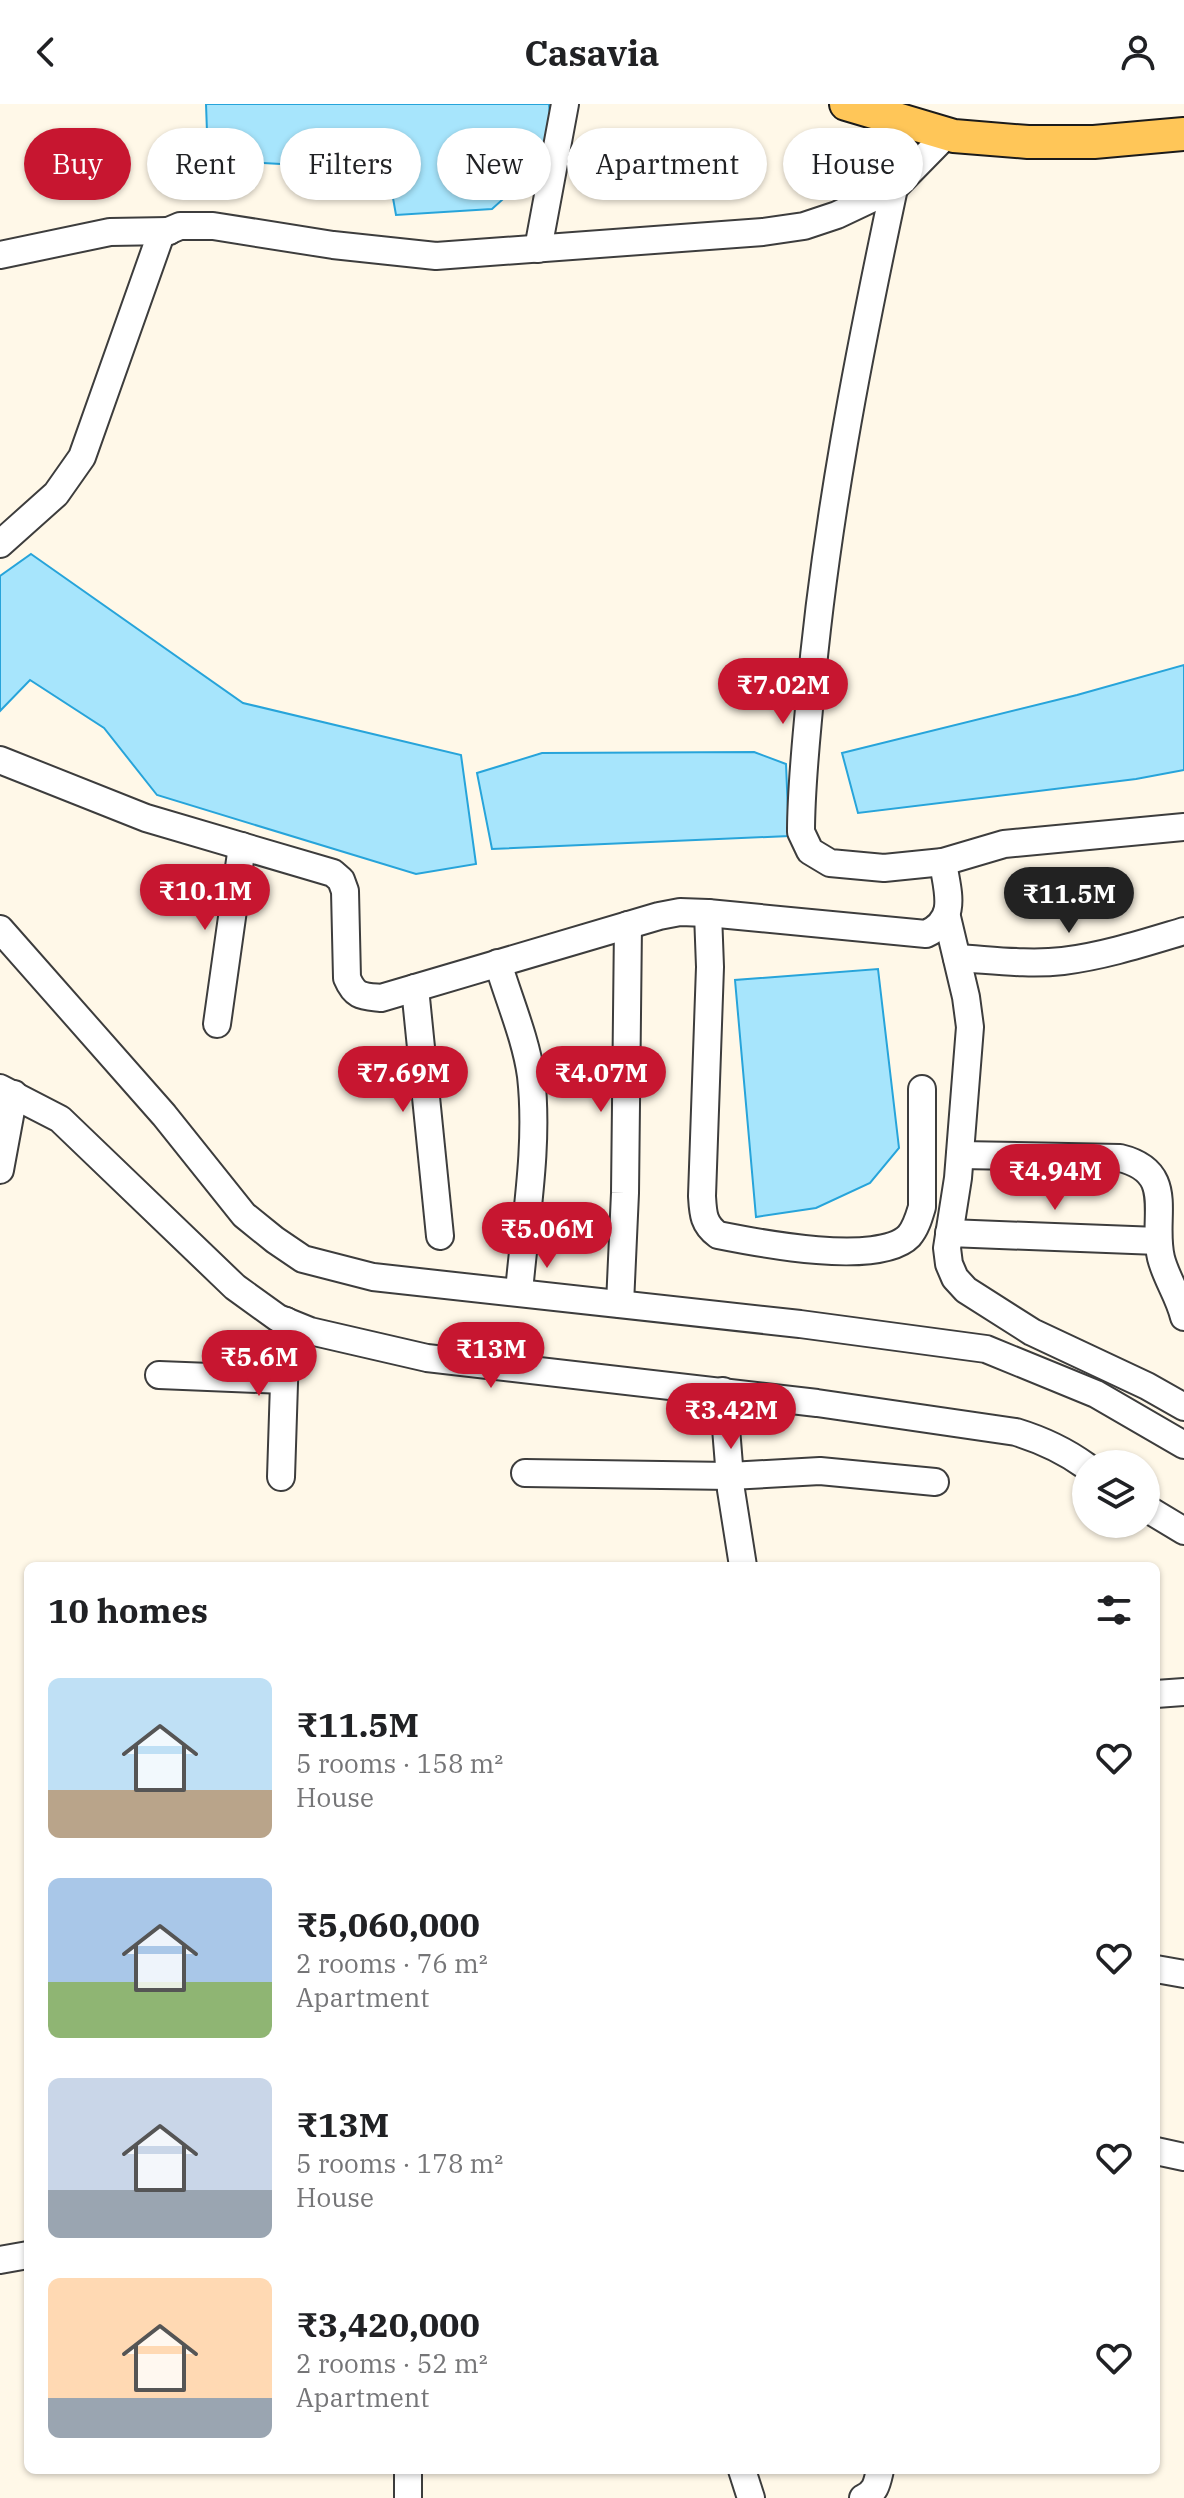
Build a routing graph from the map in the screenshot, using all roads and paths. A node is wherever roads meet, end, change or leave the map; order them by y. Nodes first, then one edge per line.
1 (565, 104) edge
2 (846, 104) edge
3 (947, 134) junction
4 (1184, 134) edge
5 (923, 158) edge
6 (869, 200) edge
7 (891, 200) edge
8 (169, 231) junction
9 (538, 249) junction
10 (0, 255) edge
11 (0, 544) edge
12 (0, 760) edge
13 (1184, 827) edge
14 (242, 846) junction
15 (943, 862) junction
16 (708, 913) junction
17 (947, 917) junction
18 (628, 925) junction
19 (0, 929) edge
20 (1184, 931) edge
21 (957, 958) junction
22 (498, 963) junction
23 (415, 988) junction
24 (217, 1024) dead end
25 (922, 1089) dead end
26 (7, 1091) edge
27 (960, 1155) junction
28 (0, 1170) edge
29 (949, 1233) junction
30 (440, 1236) dead end
31 (1158, 1241) junction
32 (519, 1292) junction
33 (620, 1304) junction
34 (1184, 1317) edge
35 (286, 1321) junction
36 (159, 1375) dead end
37 (284, 1380) junction
38 (723, 1391) junction
39 (1184, 1407) edge
40 (1184, 1445) edge
41 (1072, 1455) edge
42 (525, 1473) dead end
43 (730, 1476) junction
44 (281, 1477) dead end
45 (935, 1482) dead end
46 (1160, 1516) edge
47 (1184, 1531) edge
48 (742, 1562) edge
49 (1184, 1692) edge
50 (1160, 1694) edge
51 (1160, 1970) edge
52 (1184, 1974) edge
53 (1160, 2152) edge
54 (1184, 2157) edge
55 (24, 2256) edge
56 (0, 2260) edge
57 (408, 2474) edge
58 (743, 2474) edge
59 (879, 2474) edge
60 (408, 2498) edge
61 (751, 2498) edge
62 (863, 2498) edge

1 - 9 street
2 - 3 main road
3 - 4 main road
3 - 5 street
6 - 9 street
7 - 15 street
8 - 9 street
8 - 10 street
8 - 11 street
12 - 14 street
13 - 15 street
14 - 23 street
14 - 24 street
15 - 17 street
16 - 17 street
16 - 18 street
16 - 25 street
17 - 21 street
18 - 22 street
18 - 33 street
19 - 32 street
20 - 21 street
21 - 27 street
22 - 23 street
22 - 32 street
23 - 30 street
26 - 28 street
26 - 35 street
27 - 29 street
27 - 31 street
29 - 31 street
29 - 39 street
31 - 34 street
32 - 33 street
33 - 40 street
35 - 37 street
35 - 38 street
36 - 37 street
37 - 44 street
38 - 41 street
38 - 43 street
42 - 43 street
43 - 45 street
43 - 48 street
46 - 47 street
49 - 50 street
51 - 52 street
53 - 54 street
55 - 56 street
57 - 60 street
58 - 61 street
59 - 62 street

